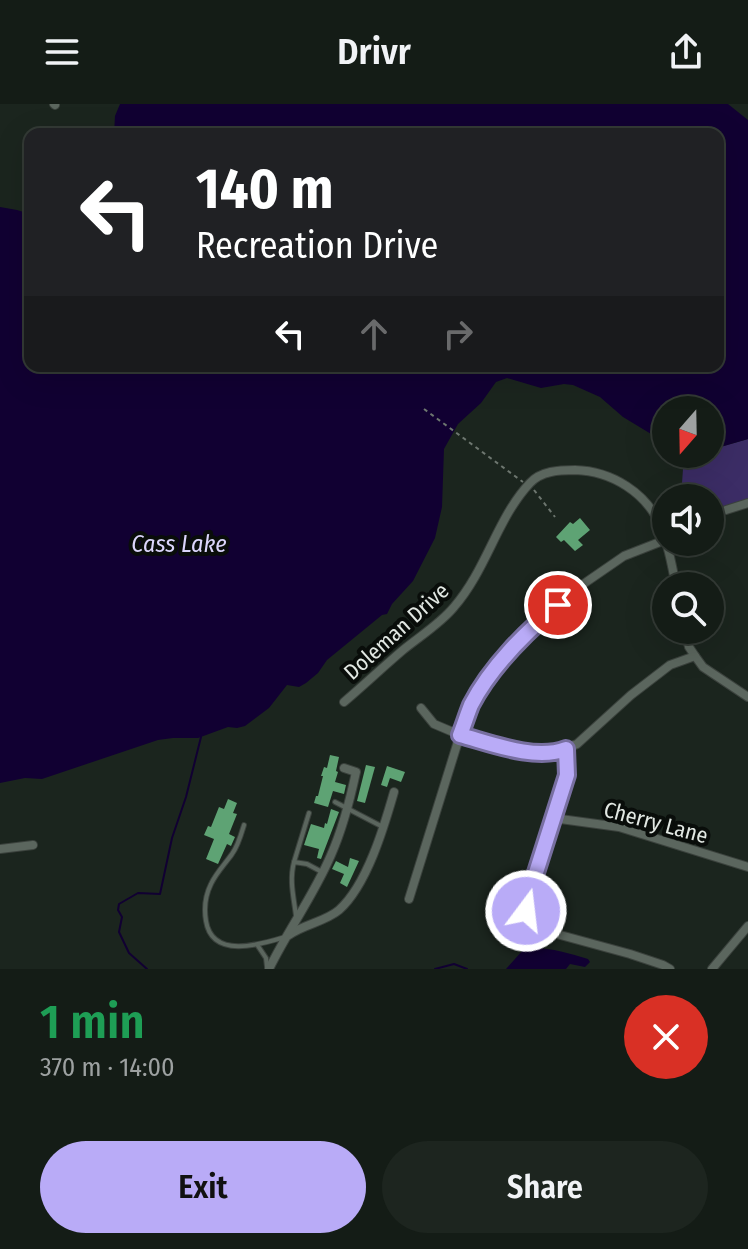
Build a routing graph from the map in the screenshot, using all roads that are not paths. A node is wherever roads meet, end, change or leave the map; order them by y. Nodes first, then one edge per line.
1 (748, 503) edge
2 (731, 504) dead end
3 (652, 511) edge
4 (652, 545) edge
5 (688, 644) edge
6 (695, 656) junction
7 (748, 697) edge
8 (344, 702) dead end
9 (421, 708) dead end
10 (460, 735) junction
11 (566, 749) junction
12 (344, 768) dead end
13 (394, 792) dead end
14 (335, 802) dead end
15 (347, 808) junction
16 (309, 813) dead end
17 (553, 818) junction
18 (244, 825) dead end
19 (384, 827) junction
20 (33, 845) dead end
21 (0, 849) edge
22 (294, 862) junction
23 (748, 867) edge
24 (322, 872) junction
25 (409, 899) dead end
26 (296, 920) junction
27 (748, 926) edge
28 (287, 936) junction
29 (257, 945) junction
30 (268, 969) edge
31 (670, 969) edge
32 (712, 969) edge

1 - 2 street
3 - 8 street, Doleman Drive
4 - 10 street
5 - 6 street
6 - 7 street
6 - 11 street
9 - 10 street
10 - 11 street
10 - 25 street
11 - 17 street
12 - 15 street
13 - 19 street
14 - 15 lane
15 - 19 lane
15 - 24 street
16 - 22 lane
17 - 23 street, Cherry Lane
17 - 31 street
18 - 29 lane
19 - 28 street
20 - 21 street
22 - 24 lane
22 - 26 lane
24 - 26 street
26 - 28 street
27 - 32 street
28 - 29 lane
28 - 30 street
29 - 30 lane

